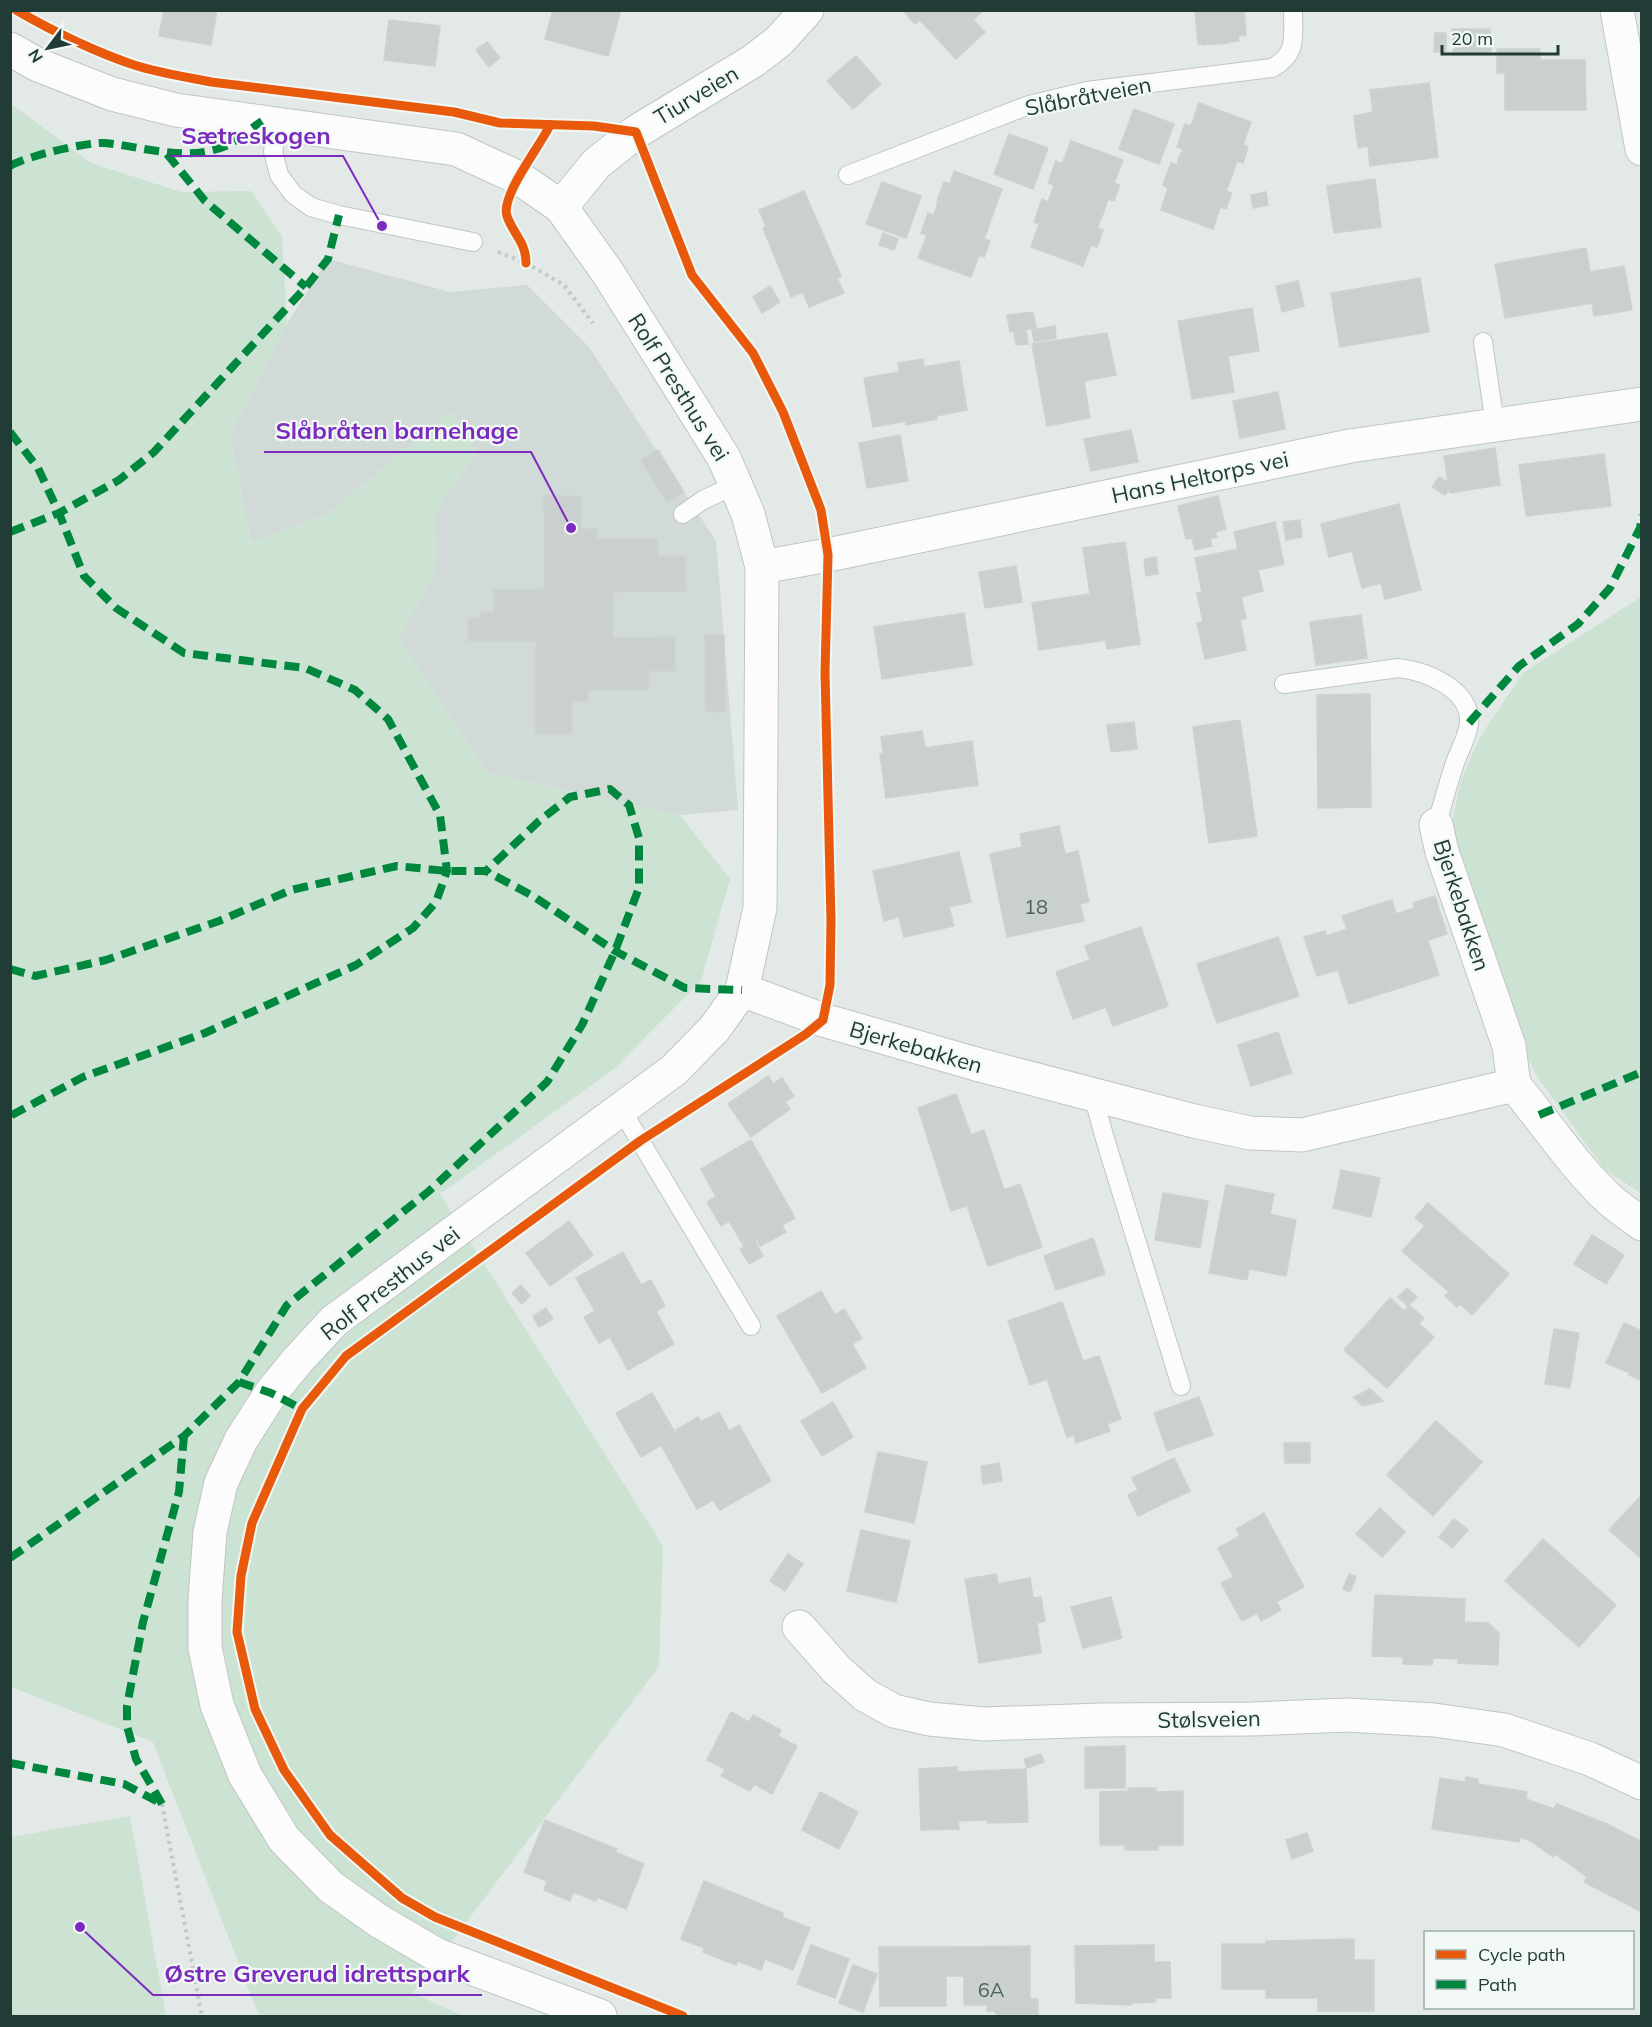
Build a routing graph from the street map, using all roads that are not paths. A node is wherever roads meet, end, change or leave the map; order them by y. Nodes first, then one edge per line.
1 (807, 10) edge
2 (1293, 10) edge
3 (1617, 10) edge
4 (10, 49) edge
5 (279, 123) junction
6 (1641, 149) edge
7 (848, 175) dead end
8 (561, 207) junction
9 (473, 242) road end
10 (1483, 342) dead end
11 (1641, 404) edge
12 (1495, 425) junction
13 (737, 484) junction
14 (683, 514) dead end
15 (762, 567) junction
16 (1284, 684) dead end
17 (1436, 825) joint
18 (742, 990) junction
19 (1514, 1085) junction
20 (1093, 1095) junction
21 (621, 1109) junction
22 (1641, 1224) edge
23 (751, 1326) dead end
24 (1181, 1386) dead end
25 (799, 1627) dead end
26 (1641, 1783) edge
27 (600, 2016) edge

1 - 8 street, Tiurveien
2 - 7 lane, Slåbråtveien
3 - 6 street
4 - 5 street, Rolf Presthus vei
5 - 8 street, Rolf Presthus vei
5 - 9 lane
8 - 13 street, Rolf Presthus vei
10 - 12 lane
11 - 12 street, Hans Heltorps vei
12 - 15 street, Hans Heltorps vei
13 - 14 lane
13 - 15 street, Rolf Presthus vei
15 - 18 street, Rolf Presthus vei
16 - 17 lane, Bjerkebakken
17 - 19 street, Bjerkebakken
18 - 20 street, Bjerkebakken
18 - 21 street, Rolf Presthus vei
19 - 20 street, Bjerkebakken
19 - 22 street
20 - 24 lane
21 - 23 lane
21 - 27 street, Rolf Presthus vei
25 - 26 street, Stølsveien

